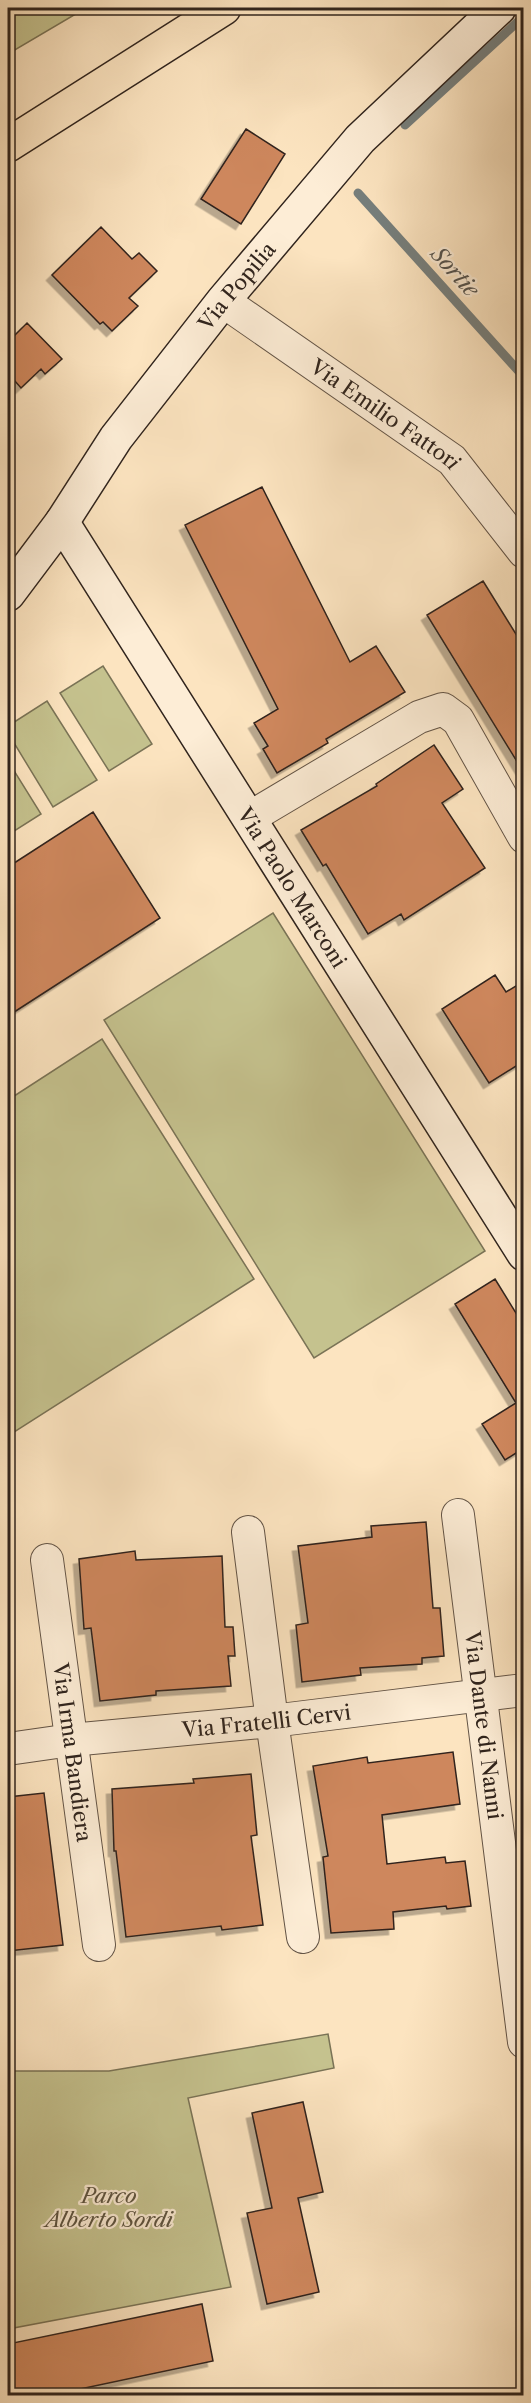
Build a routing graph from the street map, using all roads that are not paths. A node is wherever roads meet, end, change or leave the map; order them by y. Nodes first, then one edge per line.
1 (224, 8) edge
2 (499, 8) edge
3 (8, 145) edge
4 (223, 302) junction
5 (62, 522) junction
6 (524, 552) edge
7 (8, 594) edge
8 (249, 818) junction
9 (524, 837) edge
10 (524, 1254) edge
11 (458, 1515) dead end
12 (248, 1532) dead end
13 (47, 1560) dead end
14 (524, 1690) edge
15 (480, 1695) junction
16 (272, 1721) junction
17 (71, 1740) junction
18 (8, 1749) edge
19 (303, 1937) dead end
20 (99, 1945) dead end
21 (524, 2042) edge

1 - 3 main road
2 - 4 street, Via Popilia
4 - 5 street, Via Popilia
4 - 6 street, Via Emilio Fattori
5 - 7 street, Via Popilia
5 - 8 street, Via Paolo Marconi
8 - 9 street
8 - 10 street, Via Paolo Marconi
11 - 15 street, Via Dante di Nanni
12 - 16 street
13 - 17 street, Via Irma Bandiera
14 - 15 street, Via Fratelli Cervi
15 - 16 street, Via Fratelli Cervi
15 - 21 street, Via Dante di Nanni
16 - 17 street, Via Fratelli Cervi
16 - 19 street
17 - 18 street, Via Fratelli Cervi
17 - 20 street, Via Irma Bandiera

